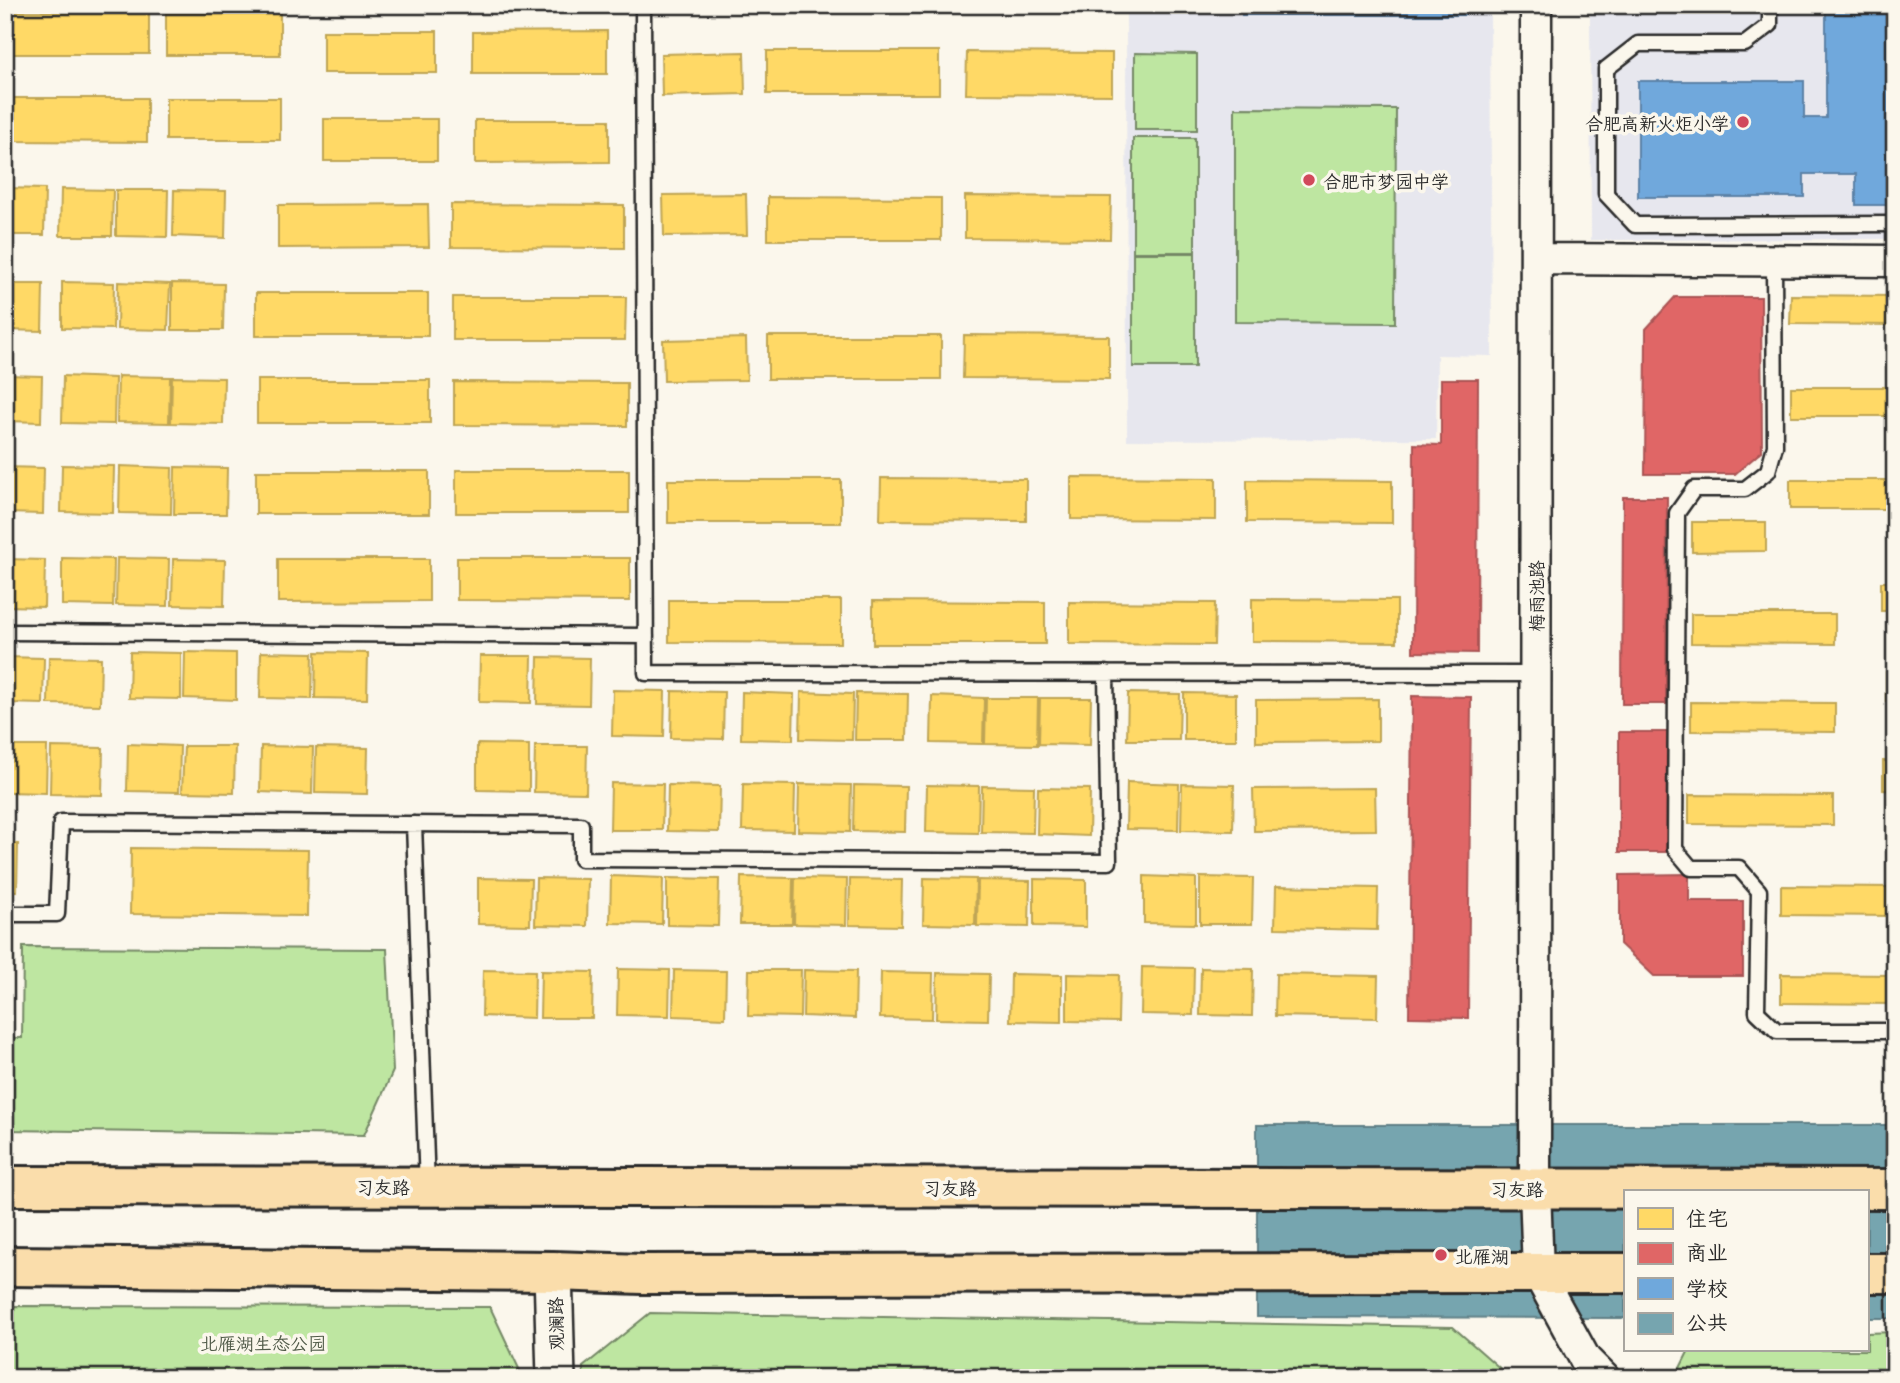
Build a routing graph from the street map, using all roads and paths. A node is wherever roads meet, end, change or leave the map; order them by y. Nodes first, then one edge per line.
1 (642, 5) edge
2 (1536, 5) edge
3 (1770, 5) edge
4 (1895, 224) edge
5 (1535, 259) junction
6 (1774, 260) junction
7 (1895, 261) edge
8 (5, 632) edge
9 (646, 636) junction
10 (1107, 673) junction
11 (1535, 674) junction
12 (414, 824) junction
13 (5, 914) edge
14 (1895, 1031) edge
15 (5, 1186) edge
16 (427, 1186) junction
17 (1535, 1188) junction
18 (1895, 1189) edge
19 (5, 1266) edge
20 (554, 1270) junction
21 (1538, 1273) junction
22 (1624, 1273) edge
23 (1868, 1273) edge
24 (1895, 1273) edge
25 (556, 1378) edge
26 (1604, 1378) edge

1 - 9 lane
2 - 5 street, 梅雨池路
3 - 4 lane
5 - 6 street
5 - 11 street, 梅雨池路
6 - 7 street
6 - 14 lane
8 - 9 lane
9 - 10 lane
10 - 11 lane
10 - 12 lane
11 - 17 street, 梅雨池路
12 - 13 lane
12 - 16 lane
15 - 16 main road, 习友路
16 - 17 main road, 习友路
17 - 18 main road, 习友路
17 - 21 street, 梅雨池路
19 - 20 main road
20 - 21 main road
20 - 25 street, 观澜路
21 - 22 main road
21 - 26 street
23 - 24 main road

